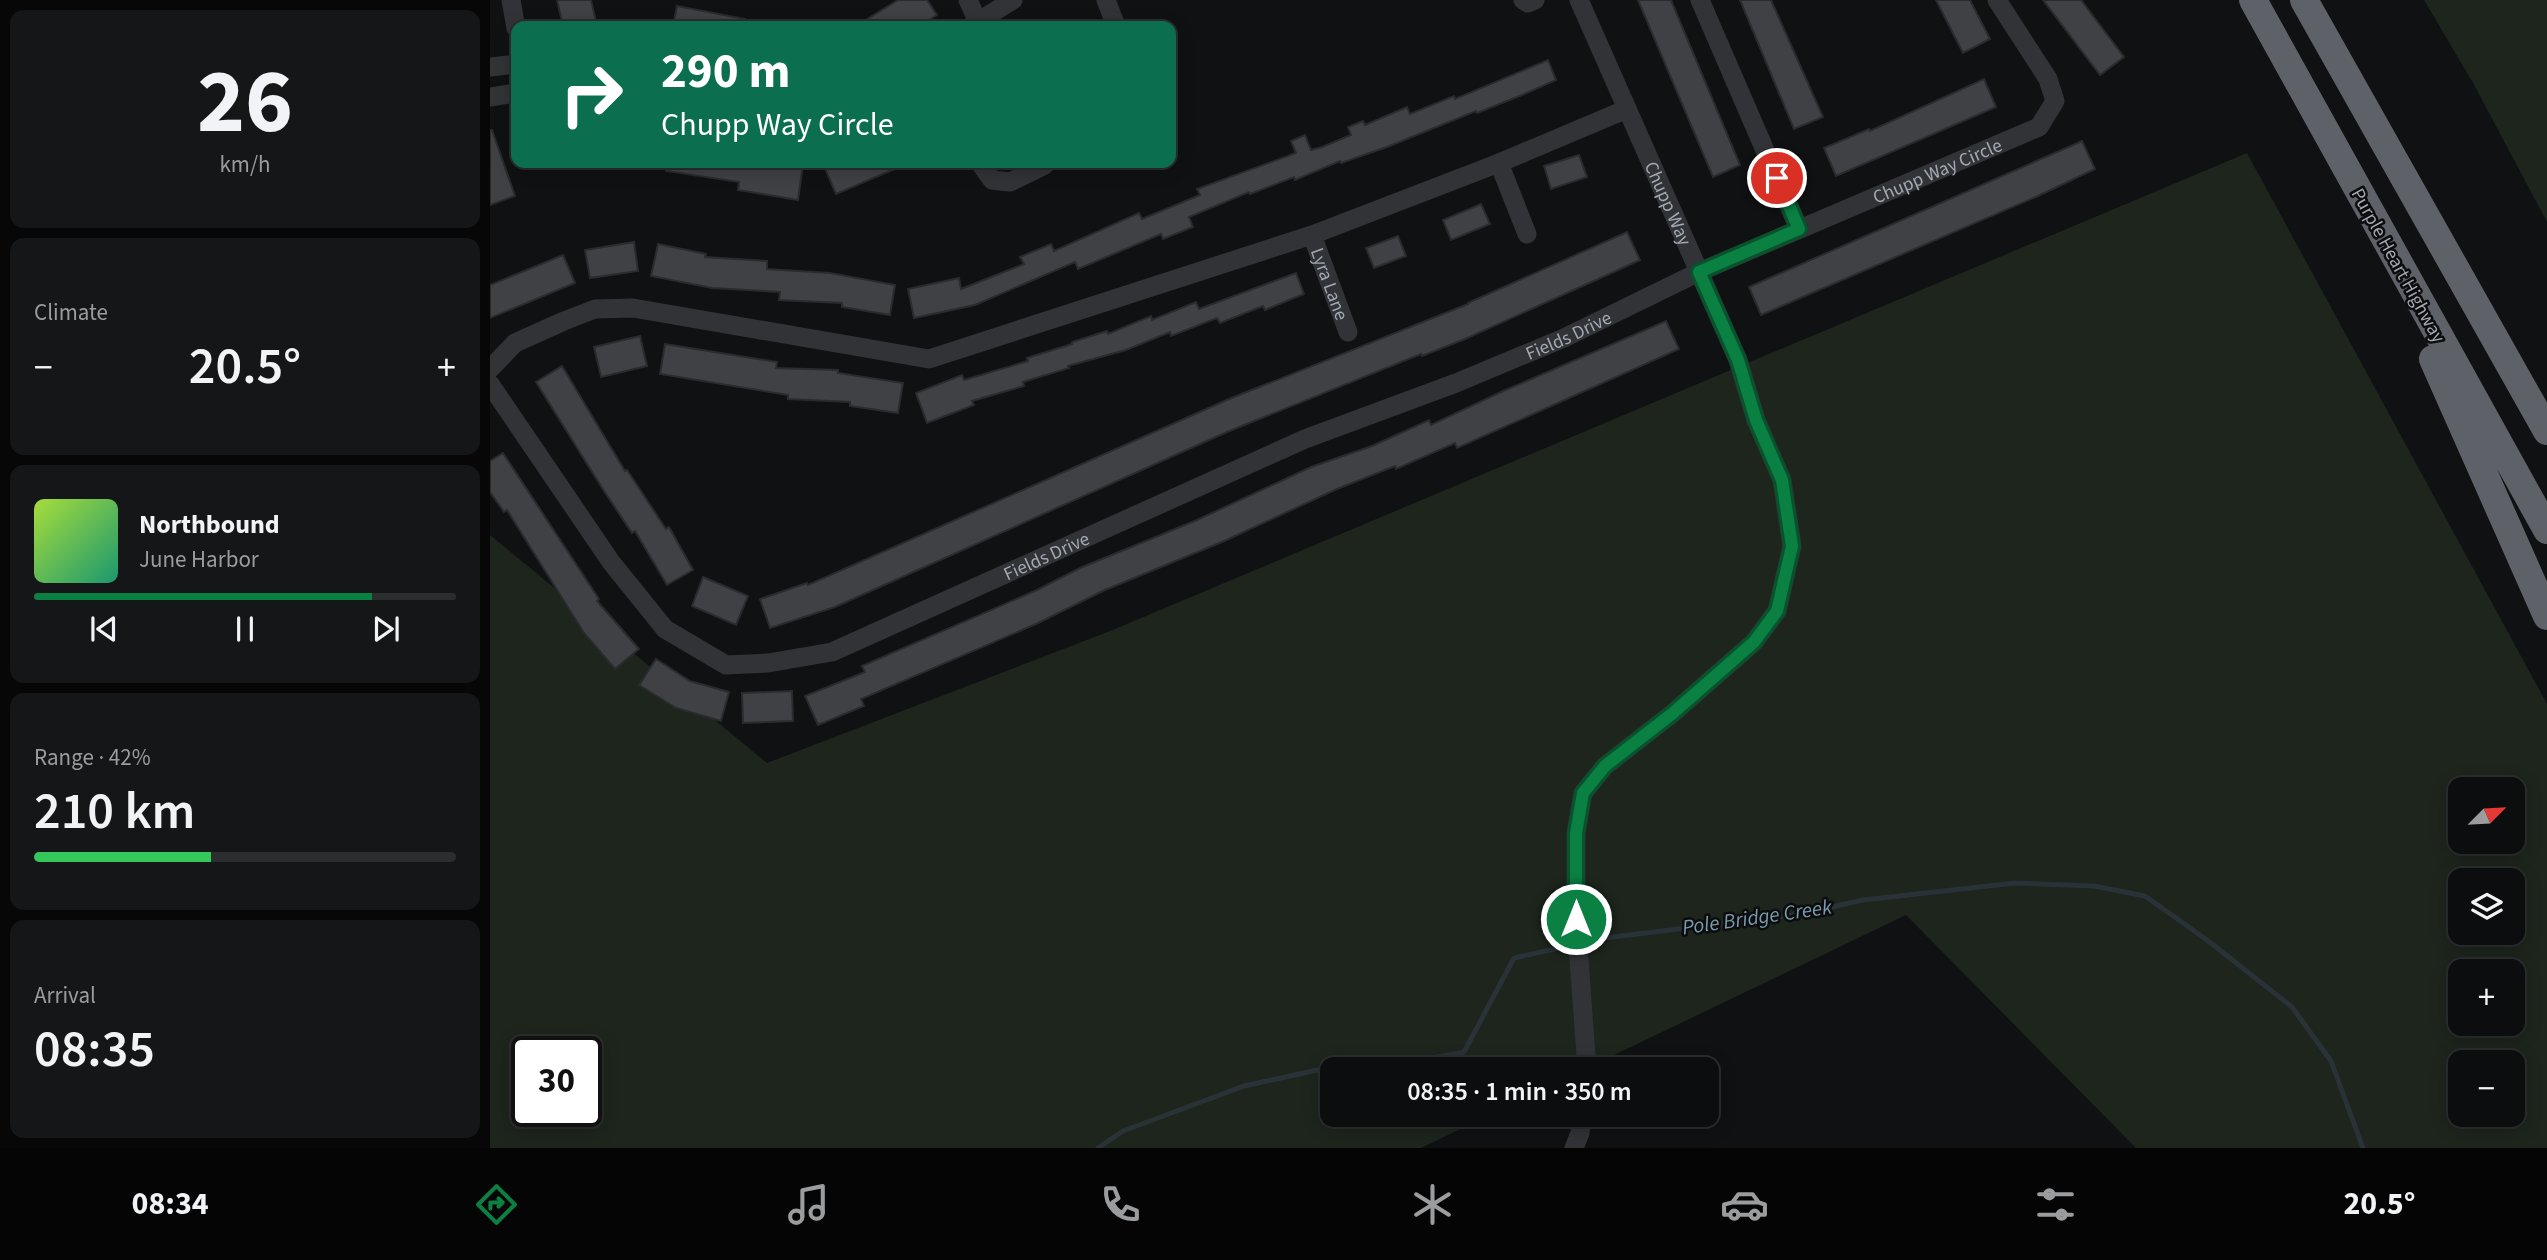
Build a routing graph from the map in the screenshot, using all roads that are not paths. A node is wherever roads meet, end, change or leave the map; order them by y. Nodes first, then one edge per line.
1 (511, 0) edge
2 (968, 0) edge
3 (1013, 0) edge
4 (1106, 0) edge
5 (1523, 0) edge
6 (1535, 0) edge
7 (1579, 0) edge
8 (1700, 0) edge
9 (1997, 0) edge
10 (2253, 0) edge
11 (2304, 0) edge
12 (515, 21) edge
13 (973, 21) edge
14 (979, 21) edge
15 (1114, 21) edge
16 (511, 65) edge
17 (490, 67) edge
18 (511, 94) edge
19 (490, 97) edge
20 (1627, 109) junction
21 (1499, 163) junction
22 (984, 168) edge
23 (1039, 168) edge
24 (2361, 197) junction
25 (1799, 229) junction
26 (1527, 234) dead end
27 (1312, 235) junction
28 (1699, 272) junction
29 (1348, 332) dead end
30 (2504, 352) junction
31 (490, 369) edge
32 (490, 384) edge
33 (2547, 425) edge
34 (2547, 431) edge
35 (2547, 530) edge
36 (2547, 616) edge
37 (1586, 1057) edge
38 (1581, 1127) edge
39 (1574, 1148) edge

1 - 12 street
2 - 13 street
3 - 14 street
4 - 15 street
5 - 6 street
7 - 20 street, Chupp Way
8 - 25 street
9 - 25 street, Chupp Way Circle
10 - 24 highway, Purple Heart Highway
11 - 30 highway
16 - 17 street
18 - 19 street
20 - 21 street
20 - 28 street, Chupp Way
21 - 26 street
21 - 27 street
22 - 23 street
24 - 35 highway, Purple Heart Highway
24 - 36 highway
25 - 28 street, Chupp Way Circle
27 - 29 street, Lyra Lane
27 - 31 street
28 - 32 street, Fields Drive
28 - 37 street, Chupp Way
30 - 33 highway
30 - 34 highway
38 - 39 street

